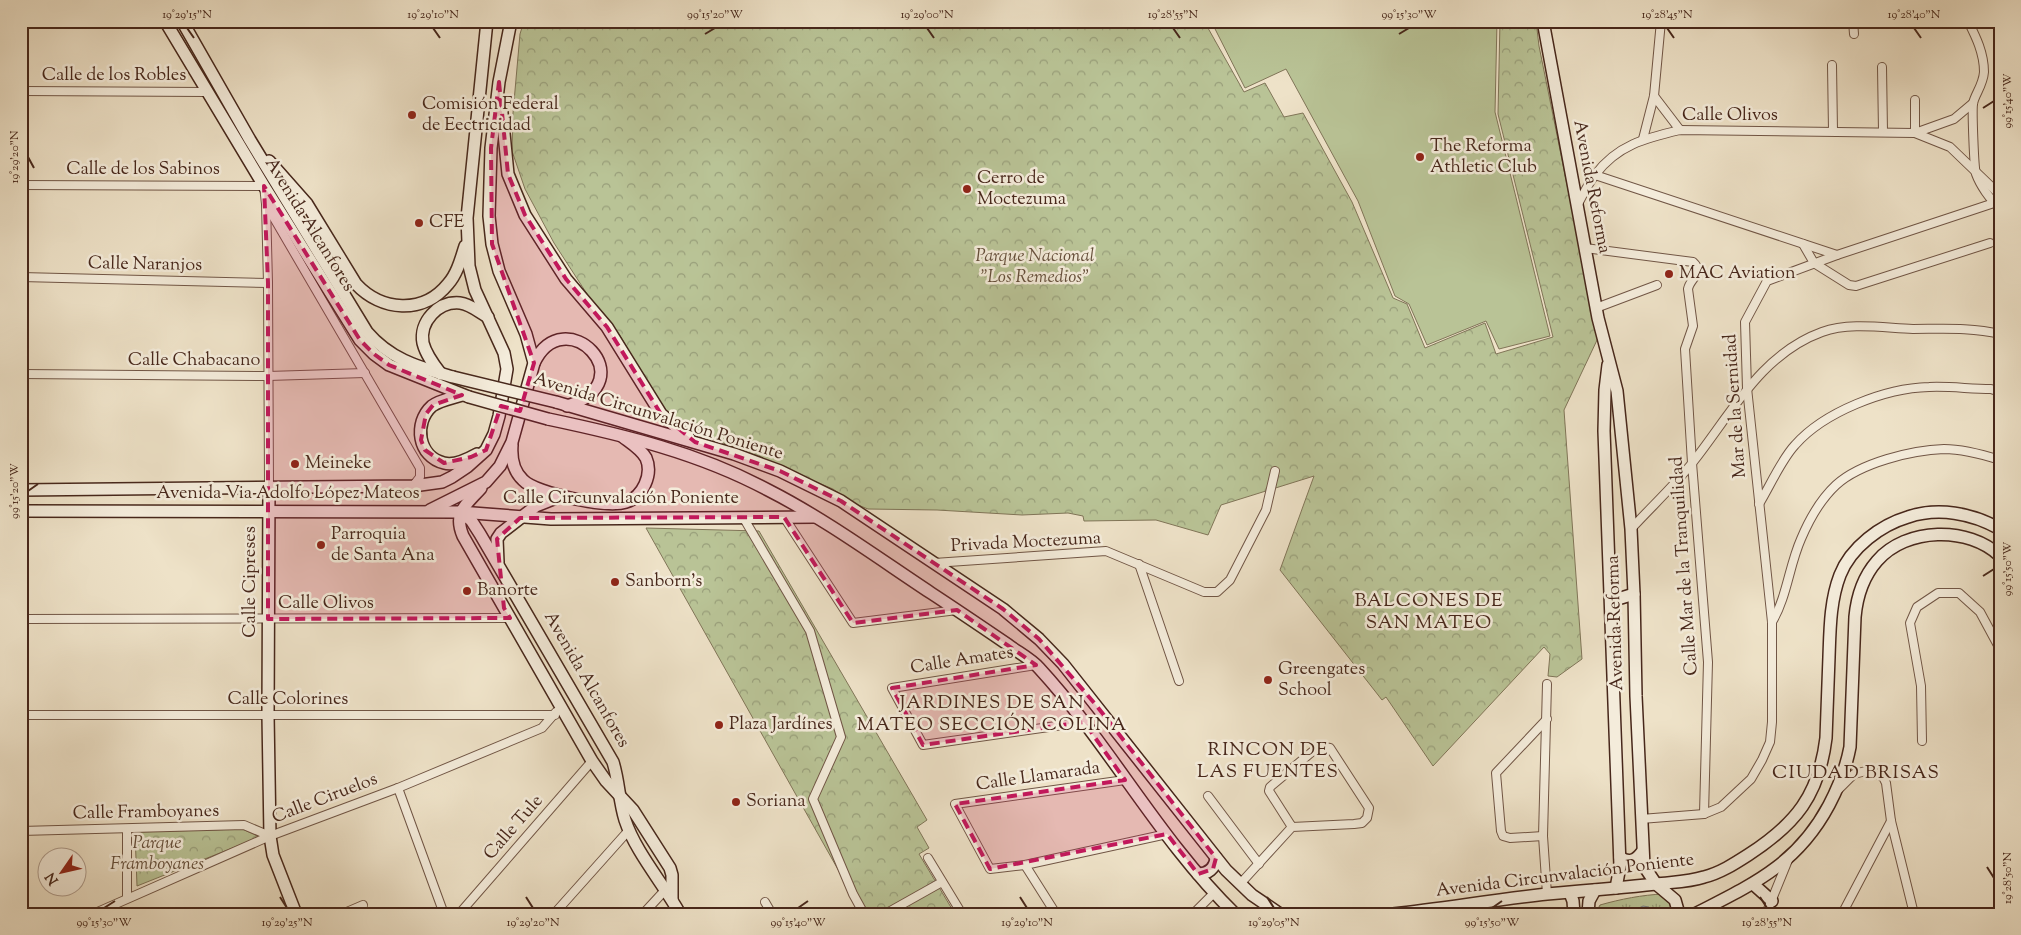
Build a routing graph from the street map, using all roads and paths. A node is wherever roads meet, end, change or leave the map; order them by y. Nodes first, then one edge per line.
1 (165, 21) edge
2 (182, 21) edge
3 (487, 21) edge
4 (511, 21) edge
5 (1543, 21) edge
6 (1661, 21) edge
7 (1853, 21) edge
8 (1968, 21) edge
9 (1854, 34) dead end
10 (1832, 65) dead end
11 (1882, 67) dead end
12 (499, 82) junction
13 (21, 91) edge
14 (207, 92) junction
15 (1654, 96) junction
16 (1915, 100) dead end
17 (1973, 103) junction
18 (1680, 130) junction
19 (1833, 131) junction
20 (1883, 132) junction
21 (1915, 133) junction
22 (1643, 139) junction
23 (250, 140) junction
24 (1975, 172) junction
25 (1595, 175) junction
26 (21, 185) edge
27 (264, 186) junction
28 (2000, 195) edge
29 (266, 204) junction
30 (1997, 205) edge
31 (1577, 206) junction
32 (468, 239) junction
33 (1990, 243) dead end
34 (1803, 244) junction
35 (1585, 248) junction
36 (1837, 255) junction
37 (1814, 264) junction
38 (21, 277) edge
39 (268, 283) junction
40 (1657, 285) dead end
41 (1596, 308) junction
42 (488, 317) junction
43 (2000, 334) edge
44 (1609, 358) junction
45 (534, 363) junction
46 (366, 373) junction
47 (21, 374) edge
48 (447, 375) junction
49 (268, 376) junction
50 (1747, 388) junction
51 (2000, 392) edge
52 (465, 396) junction
53 (561, 404) junction
54 (618, 434) junction
55 (512, 442) junction
56 (694, 442) junction
57 (486, 450) junction
58 (2000, 460) edge
59 (1692, 463) junction
60 (1275, 471) dead end
61 (486, 482) junction
62 (269, 486) junction
63 (413, 486) junction
64 (21, 490) edge
65 (563, 496) junction
66 (1759, 504) junction
67 (427, 511) junction
68 (269, 512) junction
69 (460, 512) junction
70 (21, 513) edge
71 (743, 517) junction
72 (784, 517) junction
73 (815, 517) junction
74 (520, 518) junction
75 (1631, 529) junction
76 (2000, 529) edge
77 (2000, 556) edge
78 (932, 563) junction
79 (498, 564) junction
80 (1139, 564) junction
81 (1610, 594) junction
82 (1634, 594) junction
83 (957, 610) junction
84 (510, 618) junction
85 (21, 619) edge
86 (268, 619) junction
87 (1772, 622) junction
88 (2000, 649) edge
89 (1036, 665) junction
90 (1179, 681) dead end
91 (1548, 684) dead end
92 (1636, 696) junction
93 (1615, 699) junction
94 (558, 710) junction
95 (21, 715) edge
96 (268, 715) junction
97 (1547, 719) junction
98 (1084, 722) junction
99 (1922, 741) dead end
100 (592, 761) junction
101 (1125, 780) junction
102 (398, 788) junction
103 (1836, 792) junction
104 (620, 795) junction
105 (1208, 796) dead end
106 (1704, 814) junction
107 (1641, 819) junction
108 (1891, 821) junction
109 (1292, 827) junction
110 (127, 829) junction
111 (629, 830) junction
112 (21, 831) edge
113 (1167, 834) junction
114 (270, 836) junction
115 (1543, 836) junction
116 (1642, 852) junction
117 (1620, 857) junction
118 (928, 858) dead end
119 (1216, 858) junction
120 (1788, 860) junction
121 (1259, 864) junction
122 (1025, 865) junction
123 (1226, 870) junction
124 (1198, 874) junction
125 (942, 882) junction
126 (1240, 884) junction
127 (1656, 884) junction
128 (1753, 884) junction
129 (668, 887) junction
130 (1616, 888) junction
131 (1595, 890) junction
132 (1211, 891) junction
133 (1547, 894) junction
134 (1570, 894) junction
135 (127, 897) junction
136 (1772, 901) junction
137 (765, 902) dead end
138 (364, 905) dead end
139 (1913, 913) edge
140 (92, 914) edge
141 (296, 914) edge
142 (342, 914) edge
143 (444, 914) edge
144 (459, 914) edge
145 (554, 914) edge
146 (642, 914) edge
147 (680, 914) edge
148 (772, 914) edge
149 (864, 914) edge
150 (885, 914) edge
151 (962, 914) edge
152 (1056, 914) edge
153 (1193, 914) edge
154 (1235, 914) edge
155 (1280, 914) edge
156 (1393, 914) edge
157 (1574, 914) edge
158 (1588, 914) edge
159 (1679, 914) edge
160 (1695, 914) edge
161 (1766, 914) edge
162 (1842, 914) edge

1 - 14 main road, Avenida Alcanfores
2 - 23 main road, Avenida Alcanfores
3 - 32 main road, Avenida Via Adolfo López Mateos
4 - 12 main road
5 - 31 main road, Avenida Reforma
6 - 15 street
7 - 9 street
8 - 17 street
10 - 19 street
11 - 20 street
12 - 45 main road
12 - 56 main road
13 - 14 street, Calle de los Robles
14 - 27 main road, Avenida Alcanfores
15 - 18 street
15 - 22 street
16 - 21 street
17 - 21 street, Calle Olivos
17 - 24 street
18 - 19 street, Calle Olivos
18 - 22 street, Calle Olivos
19 - 20 street, Calle Olivos
20 - 21 street, Calle Olivos
21 - 24 street, Calle Olivos
22 - 25 street, Calle Olivos
23 - 32 main road
23 - 48 main road, Avenida Alcanfores
24 - 28 street
24 - 30 street
25 - 31 street, Calle Olivos
25 - 34 street
26 - 27 street, Calle de los Sabinos
27 - 29 street, Calle Cipreses
27 - 52 main road, Avenida Alcanfores
29 - 39 street, Calle Cipreses
29 - 46 street, Avenida Alcanfores
30 - 36 street, Mar de la Sernidad
31 - 35 main road, Avenida Reforma
32 - 42 main road, Avenida Via Adolfo López Mateos
33 - 37 street
34 - 36 street
34 - 37 street
35 - 41 main road, Avenida Reforma
35 - 59 street, Calle Mar de la Tranquilidad
36 - 37 street, Mar de la Sernidad
37 - 50 street, Mar de la Sernidad
38 - 39 street, Calle Naranjos
39 - 49 street, Calle Cipreses
40 - 41 street
41 - 44 main road, Avenida Reforma
42 - 48 main road
42 - 57 main road, Avenida Via Adolfo López Mateos
43 - 50 street
44 - 75 main road, Avenida Reforma
44 - 81 main road, Avenida Reforma
45 - 53 main road
45 - 55 main road, Avenida Via Adolfo López Mateos
46 - 49 street, Calle Chabacano
46 - 63 street, Avenida Alcanfores
47 - 49 street, Calle Chabacano
48 - 53 main road, Avenida Circunvalación Poniente, bridge
49 - 62 street, Calle Cipreses
50 - 59 street
50 - 66 street, Mar de la Sernidad
51 - 66 street
52 - 54 main road, Avenida Circunvalación Poniente, bridge
52 - 57 main road
53 - 56 main road, Avenida Circunvalación Poniente
54 - 65 main road
54 - 73 main road, Avenida Circunvalación Poniente
55 - 61 main road, Avenida Via Adolfo López Mateos
55 - 65 main road
56 - 78 main road, Avenida Circunvalación Poniente
57 - 63 main road, Avenida Via Adolfo López Mateos
58 - 87 street
59 - 75 street
59 - 106 street, Calle Mar de la Tranquilidad
60 - 80 street, Privada Moctezuma
61 - 67 main road, Avenida Via Adolfo López Mateos
61 - 69 main road
62 - 63 main road, Avenida Via Adolfo López Mateos
62 - 64 main road, Avenida Via Adolfo López Mateos
62 - 68 main road, Calle Cipreses
65 - 74 main road
66 - 87 street, Mar de la Sernidad
67 - 68 main road, Avenida Via Adolfo López Mateos
67 - 69 main road, Calle Circunvalación Poniente
68 - 70 main road, Avenida Via Adolfo López Mateos
68 - 86 main road, Calle Cipreses
69 - 74 main road, Calle Circunvalación Poniente
69 - 79 main road, Avenida Alcanfores
69 - 84 main road, Avenida Alcanfores
71 - 72 main road, Calle Circunvalación Poniente
71 - 74 main road, Calle Circunvalación Poniente
71 - 149 street
72 - 73 main road, Calle Circunvalación Poniente
72 - 83 street
73 - 83 main road, Avenida Circunvalación Poniente
74 - 79 main road
75 - 82 main road, Avenida Reforma
76 - 127 main road, Avenida Circunvalación Poniente
77 - 103 main road
78 - 80 street, Privada Moctezuma
78 - 119 main road, Avenida Circunvalación Poniente
79 - 104 main road, Avenida Alcanfores
80 - 90 street
81 - 82 main road
81 - 93 main road, Avenida Reforma
82 - 92 main road, Avenida Reforma
83 - 89 main road, Avenida Circunvalación Poniente
84 - 86 street, Calle Olivos
84 - 94 main road, Avenida Alcanfores
85 - 86 street, Calle Olivos
86 - 96 main road, Calle Cipreses
87 - 106 street, Mar de la Sernidad
88 - 99 street
89 - 98 main road, Avenida Circunvalación Poniente
89 - 98 street, Calle Amates
91 - 97 street
92 - 93 main road
92 - 107 main road, Avenida Reforma
93 - 117 main road, Avenida Reforma
94 - 96 street, Calle Colorines
94 - 100 main road, Avenida Alcanfores
94 - 102 street, Calle Ciruelos
95 - 96 street, Calle Colorines
96 - 114 main road, Calle Cipreses
97 - 115 street
97 - 115 street
98 - 101 main road, Avenida Circunvalación Poniente
100 - 104 main road, Avenida Alcanfores
100 - 144 street, Calle Tule
101 - 113 main road, Avenida Circunvalación Poniente
101 - 122 street, Calle Llamarada
102 - 114 street, Calle Ciruelos
102 - 143 street
103 - 108 street
103 - 120 main road
104 - 111 main road, Avenida Alcanfores
104 - 129 main road, Avenida Alcanfores
105 - 121 street
106 - 107 street
107 - 116 main road, Avenida Reforma
108 - 139 street
108 - 162 street
109 - 109 street
109 - 121 street
110 - 112 street, Calle Framboyanes
110 - 114 street, Calle Framboyanes
110 - 135 street
111 - 129 main road, Avenida Alcanfores
111 - 145 street
113 - 122 street
113 - 124 main road, Avenida Circunvalación Poniente
114 - 135 street, Calle Ciruelos
114 - 141 main road, Calle Cipreses
115 - 133 street
116 - 117 main road
116 - 127 main road, Avenida Reforma
117 - 130 main road, Avenida Reforma
118 - 125 street
119 - 123 main road, Avenida Circunvalación Poniente
119 - 124 main road
120 - 128 main road
120 - 136 street
121 - 126 street
122 - 152 street
123 - 126 main road, Avenida Circunvalación Poniente
123 - 132 main road
124 - 132 main road, Avenida Circunvalación Poniente
125 - 150 street
125 - 151 street
126 - 155 main road, Avenida Circunvalación Poniente
127 - 130 main road, Avenida Circunvalación Poniente
127 - 159 main road, Avenida Reforma
128 - 136 main road
128 - 160 main road
129 - 146 street
129 - 147 main road, Avenida Alcanfores
130 - 131 main road, Avenida Circunvalación Poniente
131 - 134 main road, Avenida Circunvalación Poniente
131 - 158 main road
132 - 153 street
132 - 154 main road, Avenida Circunvalación Poniente
133 - 134 main road, Avenida Circunvalación Poniente
133 - 156 main road, Avenida Circunvalación Poniente
134 - 157 main road
135 - 140 street, Calle Ciruelos
136 - 161 street
137 - 148 street
138 - 142 street

